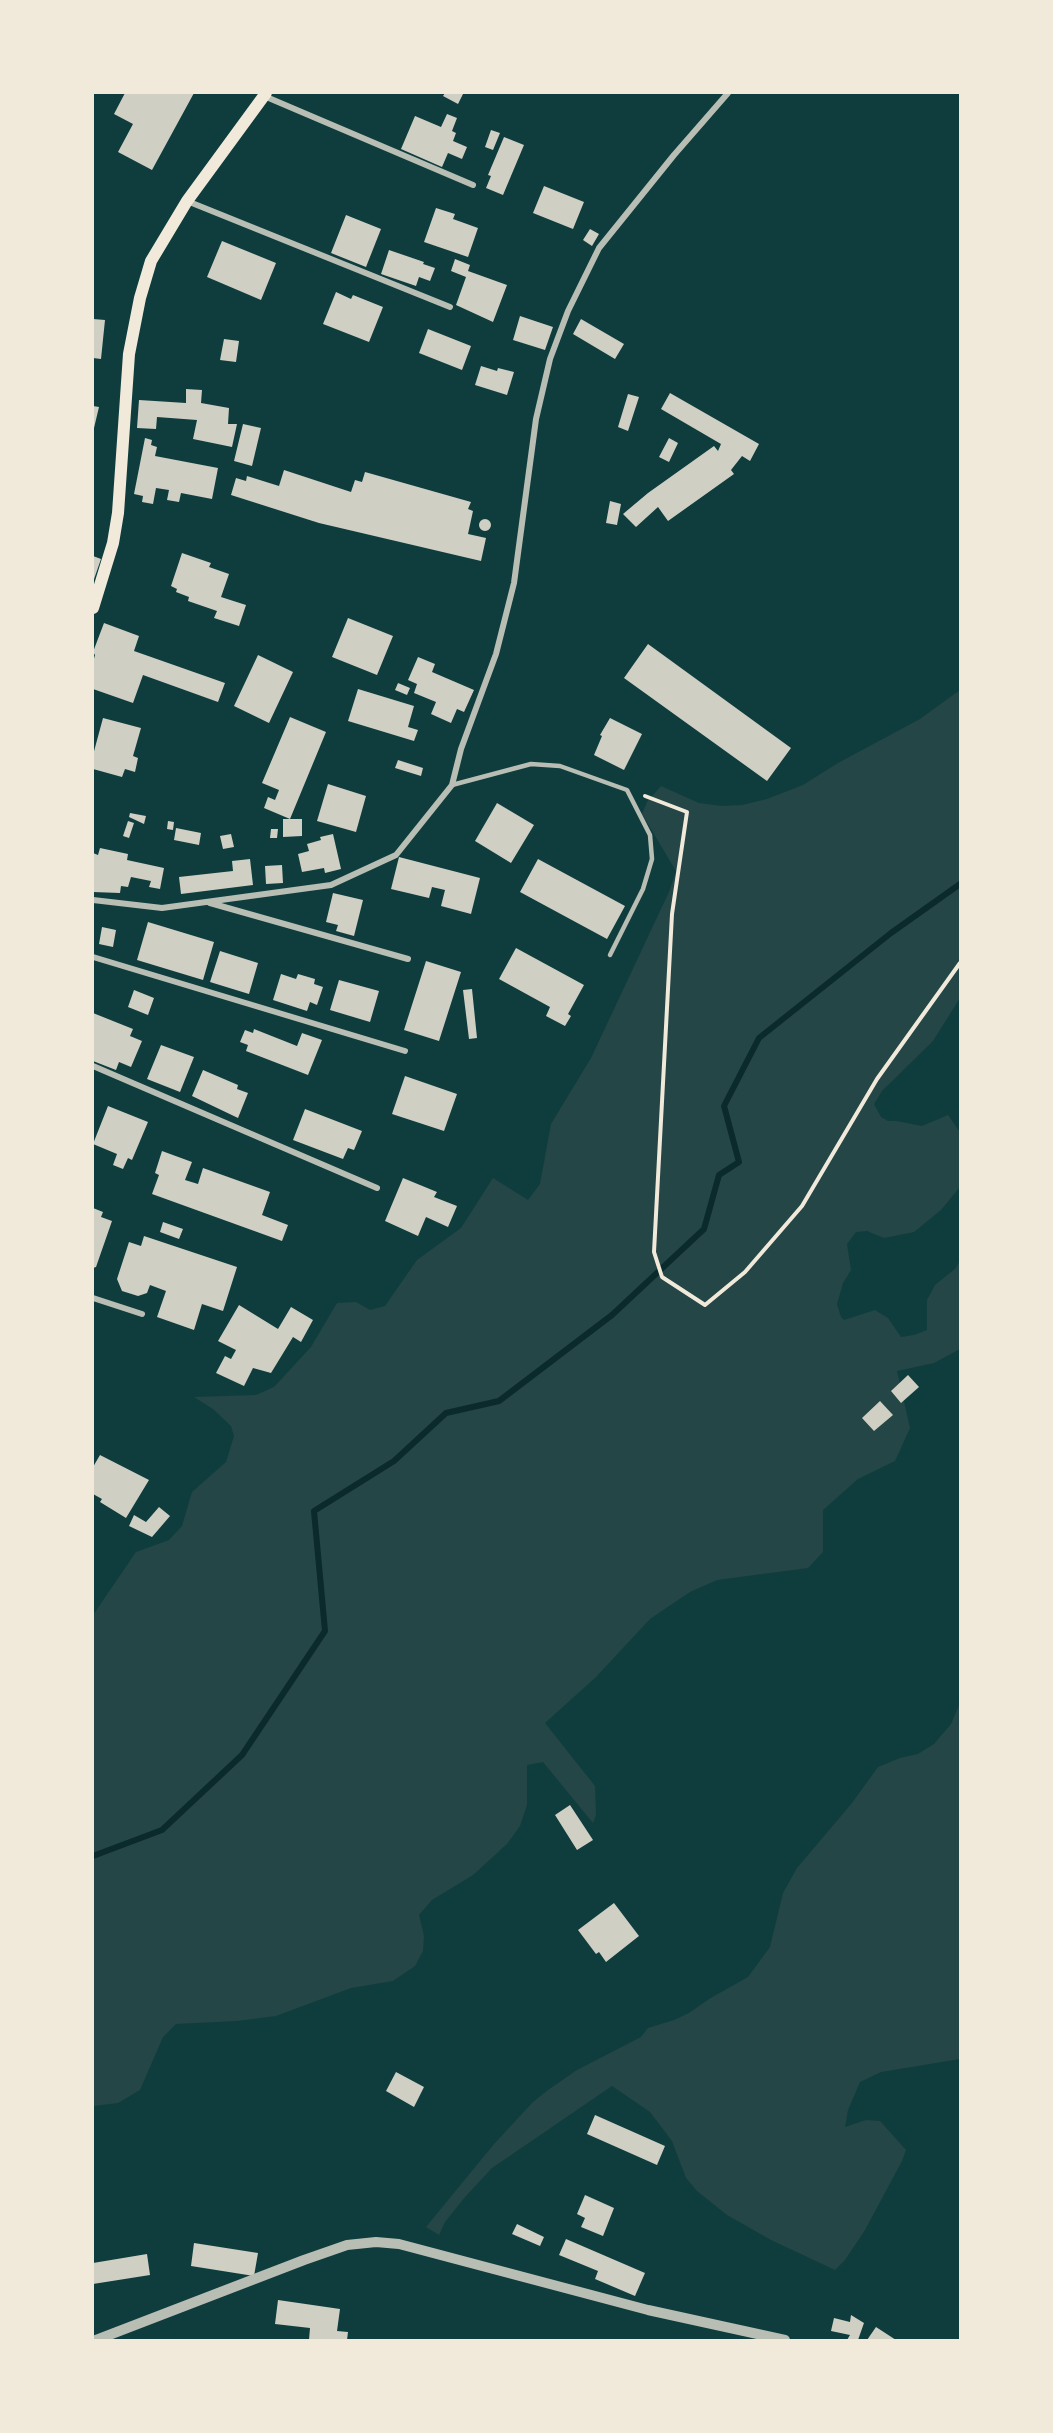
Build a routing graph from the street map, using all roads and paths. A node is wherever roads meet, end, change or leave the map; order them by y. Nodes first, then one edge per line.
1 (728, 93) edge
2 (265, 95) edge
3 (473, 185) dead end
4 (187, 201) junction
5 (450, 307) dead end
6 (93, 608) edge
7 (452, 784) junction
8 (627, 790) junction
9 (93, 900) edge
10 (206, 902) junction
11 (610, 955) dead end
12 (93, 957) edge
13 (408, 959) dead end
14 (960, 963) edge
15 (405, 1051) dead end
16 (93, 1066) edge
17 (377, 1188) dead end
18 (93, 1298) edge
19 (142, 1314) dead end
20 (96, 2340) edge
21 (785, 2340) edge

1 - 7 street
2 - 3 street
2 - 4 main road
4 - 5 street
4 - 6 main road
7 - 8 lane
7 - 10 street
8 - 11 lane
8 - 14 path
9 - 10 street
10 - 13 street
12 - 15 street
16 - 17 street
18 - 19 street
20 - 21 street

